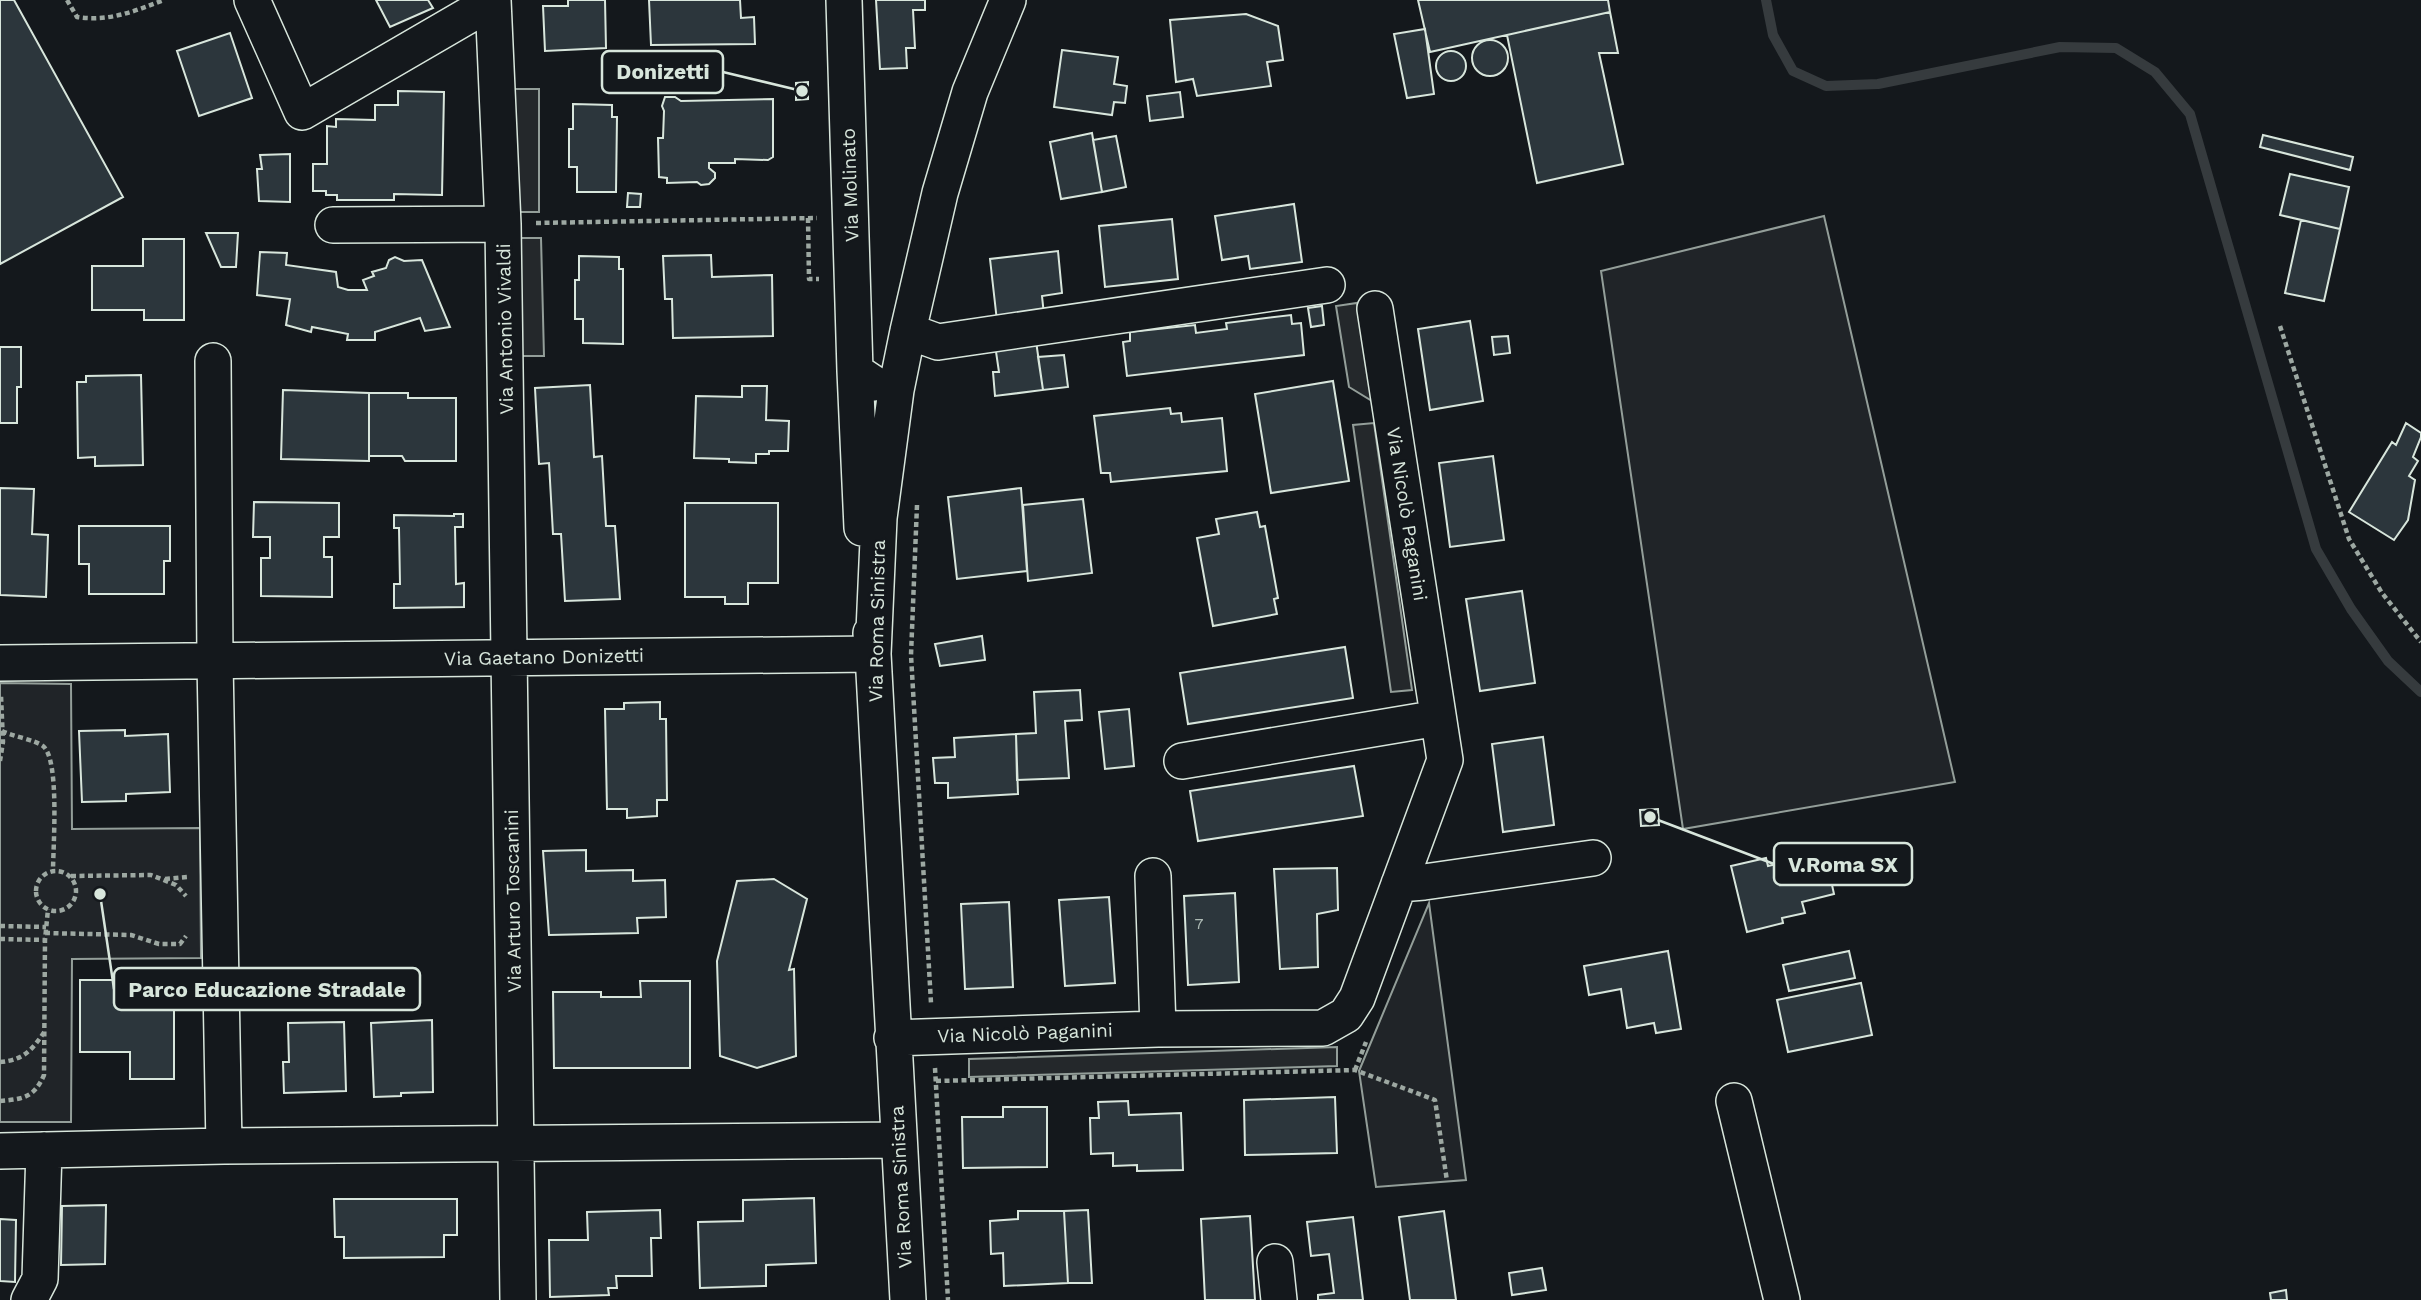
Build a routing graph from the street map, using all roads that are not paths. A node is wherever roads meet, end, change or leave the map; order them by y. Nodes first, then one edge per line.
1 (252, 0) edge
2 (845, 0) edge
3 (1008, 0) edge
4 (493, 1) edge
5 (503, 224) junction
6 (333, 225) dead end
7 (1327, 285) dead end
8 (1375, 309) dead end
9 (908, 331) junction
10 (213, 362) dead end
11 (855, 371) junction
12 (896, 390) junction
13 (873, 654) junction
14 (510, 657) junction
15 (215, 661) junction
16 (0, 663) edge
17 (1438, 718) junction
18 (1182, 761) dead end
19 (1593, 858) dead end
20 (1153, 876) dead end
21 (1399, 884) junction
22 (1158, 1030) junction
23 (892, 1038) junction
24 (1734, 1101) dead end
25 (899, 1140) junction
26 (516, 1144) junction
27 (224, 1146) junction
28 (44, 1150) junction
29 (0, 1151) edge
30 (1275, 1262) dead end
31 (29, 1300) edge
32 (518, 1300) edge
33 (908, 1300) edge
34 (1279, 1300) edge
35 (1782, 1300) edge

1 - 4 street
2 - 11 street, Via Molinato
3 - 9 street, Via Roma Sinistra
4 - 5 street, Via Antonio Vivaldi
5 - 6 street
5 - 14 street, Via Antonio Vivaldi
7 - 9 street
8 - 17 street, Via Nicolò Paganini
9 - 12 street, Via Roma Sinistra
10 - 15 street
11 - 12 street
11 - 13 street, Via Molinato
12 - 13 street, Via Roma Sinistra
13 - 14 street, Via Gaetano Donizetti
13 - 23 street, Via Roma Sinistra
14 - 15 street, Via Gaetano Donizetti
14 - 26 street, Via Arturo Toscanini
15 - 16 street, Via Gaetano Donizetti
15 - 27 street
17 - 18 street
17 - 21 street, Via Nicolò Paganini
19 - 21 street
20 - 22 street
21 - 22 street, Via Nicolò Paganini
22 - 23 street, Via Nicolò Paganini
23 - 25 street, Via Roma Sinistra
24 - 35 street
25 - 26 street
25 - 33 street, Via Roma Sinistra
26 - 27 street
26 - 32 street, Via Arturo Toscanini
27 - 28 street
28 - 29 street
28 - 31 street
30 - 34 street

